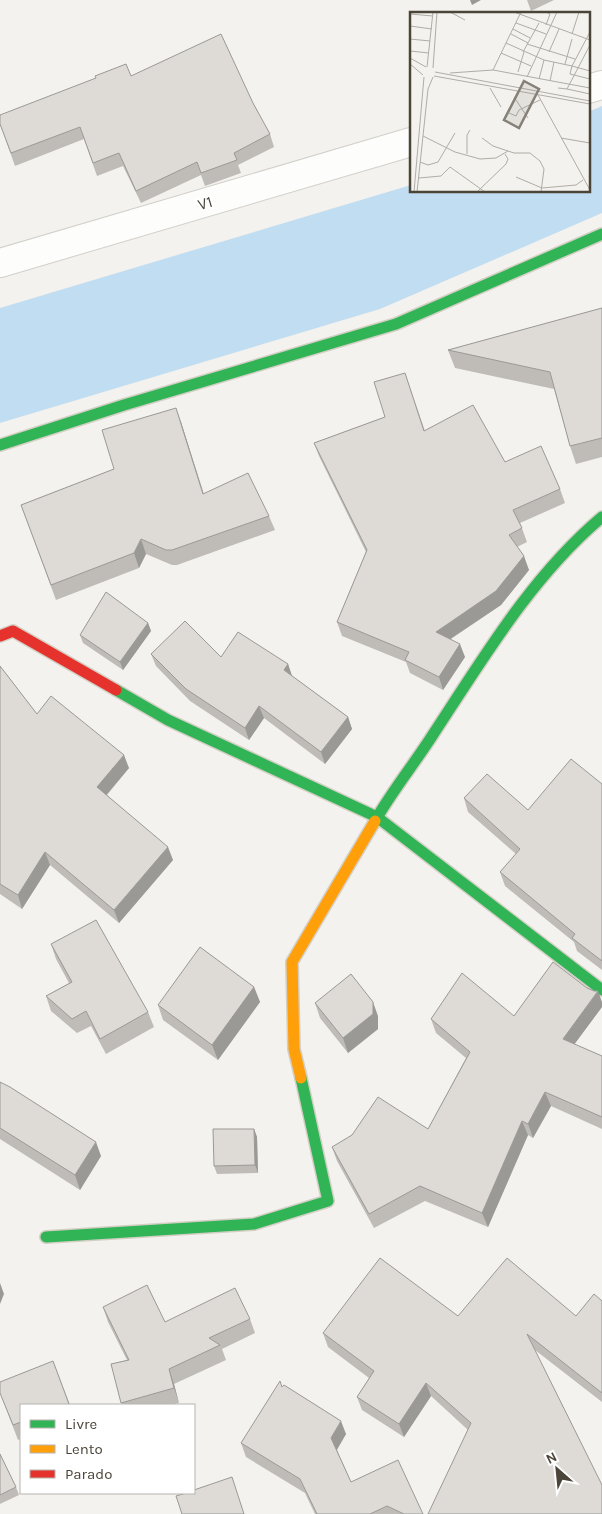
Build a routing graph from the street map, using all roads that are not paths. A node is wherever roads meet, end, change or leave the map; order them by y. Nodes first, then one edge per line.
1 (410, 142) edge
2 (602, 234) edge
3 (0, 264) edge
4 (0, 445) edge
5 (602, 517) edge
6 (0, 636) edge
7 (377, 816) junction
8 (602, 990) edge
9 (46, 1237) dead end

1 - 3 street, V1
2 - 4 street
5 - 7 street
6 - 7 street
7 - 8 street
7 - 9 street

